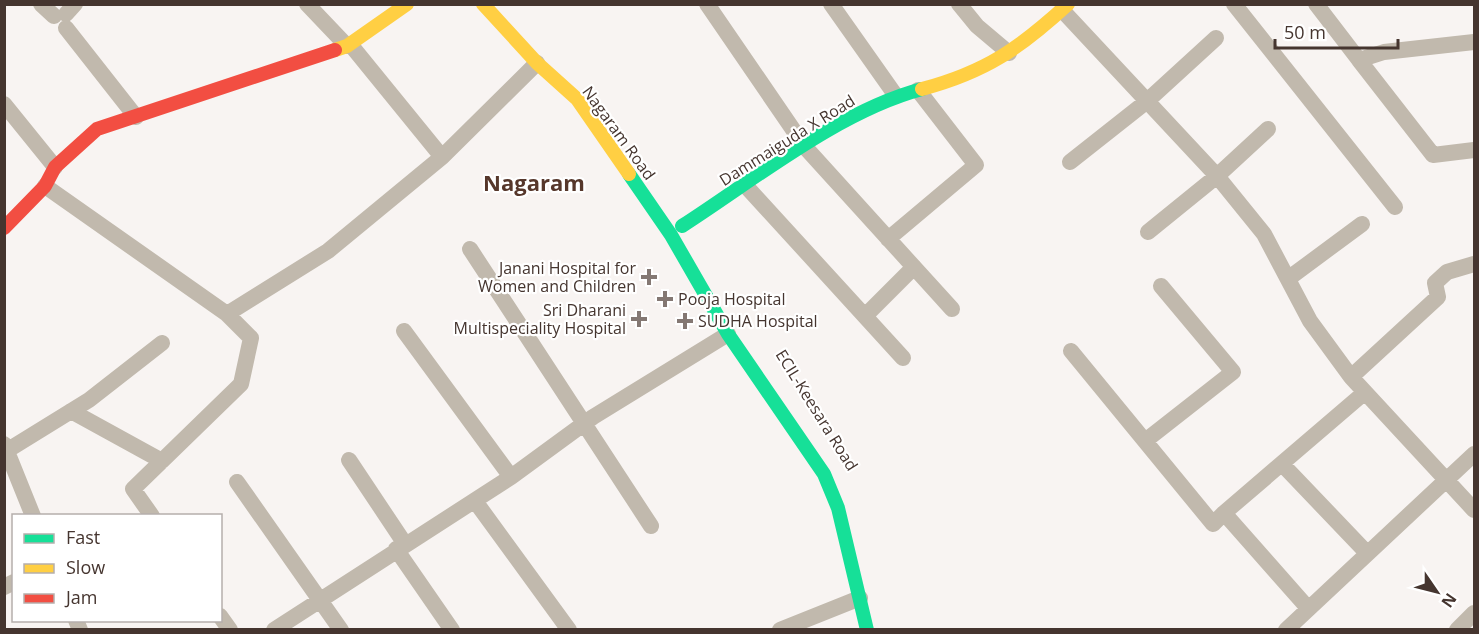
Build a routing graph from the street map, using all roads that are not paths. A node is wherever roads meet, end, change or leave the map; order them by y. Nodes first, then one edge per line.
1 (41, 4) edge
2 (307, 4) edge
3 (407, 4) edge
4 (483, 4) edge
5 (502, 4) edge
6 (707, 4) edge
7 (831, 4) edge
8 (959, 4) edge
9 (1234, 4) edge
10 (1316, 4) edge
11 (1065, 7) edge
12 (65, 16) edge
13 (1216, 38) dead end
14 (1474, 42) edge
15 (349, 45) junction
16 (1009, 53) junction
17 (1359, 60) junction
18 (537, 63) junction
19 (918, 90) junction
20 (896, 96) junction
21 (1146, 102) junction
22 (4, 104) edge
23 (604, 112) dead end
24 (136, 117) junction
25 (1268, 129) dead end
26 (805, 147) junction
27 (1474, 150) edge
28 (442, 157) junction
29 (1070, 162) dead end
30 (55, 167) junction
31 (1217, 176) junction
32 (745, 185) junction
33 (45, 186) junction
34 (1395, 207) dead end
35 (12, 212) edge
36 (1362, 224) dead end
37 (682, 226) dead end
38 (4, 228) edge
39 (1148, 232) dead end
40 (671, 235) joint
41 (888, 239) junction
42 (470, 249) dead end
43 (1474, 264) edge
44 (914, 267) junction
45 (1289, 278) junction
46 (1161, 285) dead end
47 (952, 309) dead end
48 (227, 314) junction
49 (866, 316) junction
50 (404, 331) dead end
51 (728, 334) junction
52 (162, 343) dead end
53 (1071, 351) dead end
54 (903, 358) dead end
55 (1351, 377) junction
56 (1364, 393) junction
57 (71, 411) junction
58 (584, 424) junction
59 (1145, 441) junction
60 (6, 447) edge
61 (1474, 454) edge
62 (349, 460) dead end
63 (162, 461) junction
64 (1282, 464) junction
65 (511, 477) junction
66 (1447, 480) junction
67 (237, 482) dead end
68 (475, 501) junction
69 (1474, 510) edge
70 (1224, 513) junction
71 (32, 514) edge
72 (151, 514) edge
73 (651, 526) dead end
74 (400, 547) junction
75 (1367, 553) junction
76 (860, 598) junction
77 (320, 599) junction
78 (1307, 607) junction
79 (1474, 613) edge
80 (563, 628) edge
81 (274, 630) edge
82 (341, 630) edge
83 (452, 630) edge
84 (780, 630) edge
85 (867, 630) edge
86 (1286, 630) edge
87 (1457, 630) edge

1 - 12 street
2 - 15 street
3 - 15 street
4 - 18 street, Nagaram Road
5 - 23 street, Nagaram Road
6 - 26 street
7 - 20 street
8 - 16 street
9 - 34 street
10 - 17 street
11 - 16 street, Dammaiguda X Road
11 - 21 street
12 - 24 street
13 - 21 street
14 - 17 street
15 - 24 street
15 - 28 street
16 - 19 street, Dammaiguda X Road
17 - 27 street
18 - 28 street
18 - 40 street, Nagaram Road
19 - 20 street, Dammaiguda X Road
19 - 41 street
20 - 26 street, Dammaiguda X Road
21 - 29 street
21 - 31 street
22 - 30 street
24 - 30 street
25 - 31 street
26 - 32 street, Dammaiguda X Road
26 - 41 street
28 - 48 street
30 - 33 street
31 - 39 street
31 - 45 street
32 - 37 street, Dammaiguda X Road
32 - 49 street
33 - 35 street
33 - 48 street
35 - 38 street
36 - 45 street
40 - 51 street, ECIL-Keesara Road
41 - 44 street
42 - 58 street
43 - 55 street
44 - 47 street
44 - 49 street
45 - 55 street
46 - 59 street
48 - 63 street
49 - 54 street
50 - 65 street
51 - 58 street
51 - 76 street, ECIL-Keesara Road
52 - 57 street
53 - 59 street
55 - 56 street
56 - 64 street
56 - 66 street
57 - 60 street
57 - 63 street
58 - 65 street
58 - 73 street
59 - 70 street
60 - 71 street
61 - 66 street
62 - 74 street
63 - 72 street
64 - 70 street
64 - 75 street
65 - 68 street
66 - 69 street
66 - 75 street
67 - 77 street
68 - 74 street
68 - 80 street
70 - 78 street
74 - 77 street
74 - 83 street
75 - 78 street
76 - 84 street
76 - 85 street, ECIL-Keesara Road
77 - 81 street
77 - 82 street
78 - 86 street
79 - 87 street

